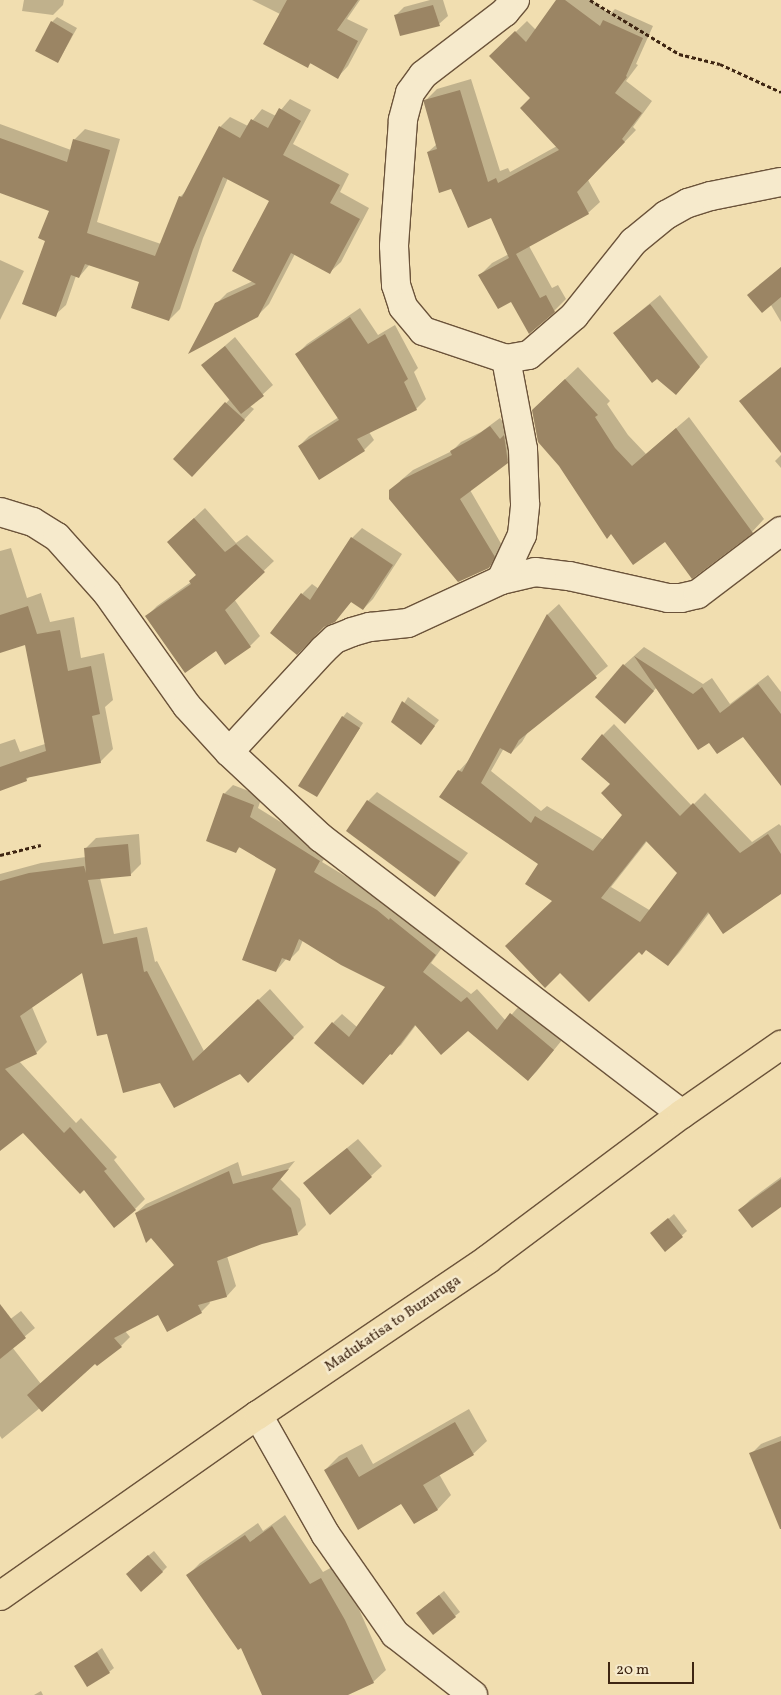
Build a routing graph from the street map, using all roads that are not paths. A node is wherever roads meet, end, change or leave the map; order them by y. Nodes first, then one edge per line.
1 (515, 0) edge
2 (781, 182) edge
3 (506, 359) junction
4 (0, 512) edge
5 (781, 531) edge
6 (501, 580) junction
7 (228, 752) junction
8 (781, 1044) edge
9 (682, 1114) junction
10 (258, 1415) junction
11 (0, 1596) edge
12 (474, 1695) edge

1 - 3 street
2 - 3 street
3 - 6 street
4 - 7 street
5 - 6 street
6 - 7 street
7 - 9 street
8 - 9 main road, Madukatisa to Buzuruga
9 - 10 main road, Madukatisa to Buzuruga
10 - 11 main road, Madukatisa to Buzuruga
10 - 12 street

